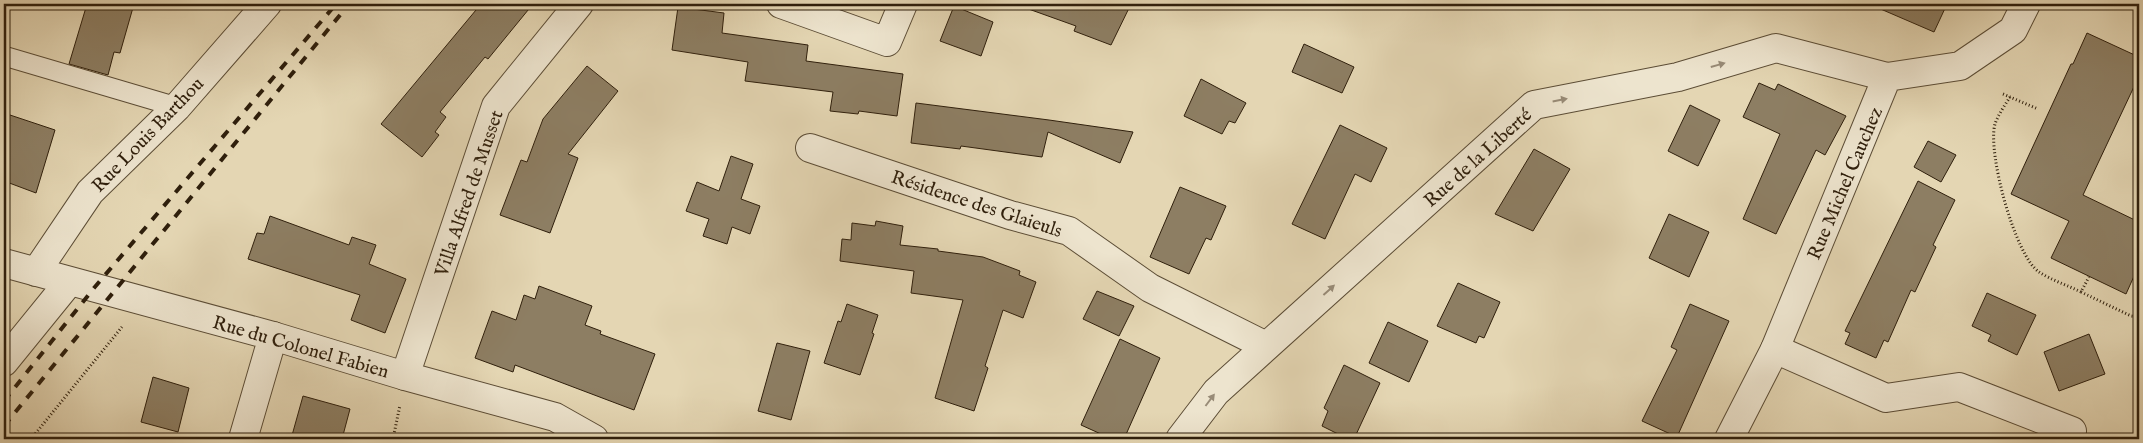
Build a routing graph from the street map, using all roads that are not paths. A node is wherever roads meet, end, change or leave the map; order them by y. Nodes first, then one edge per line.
1 (267, 4) edge
2 (580, 4) edge
3 (781, 4) edge
4 (903, 4) edge
5 (2026, 4) edge
6 (4, 56) edge
7 (1887, 77) junction
8 (177, 107) junction
9 (810, 148) dead end
10 (4, 263) edge
11 (36, 272) junction
12 (68, 282) junction
13 (273, 336) junction
14 (1266, 346) junction
15 (1775, 348) junction
16 (4, 362) edge
17 (405, 376) junction
18 (2072, 431) dead end
19 (243, 439) edge
20 (594, 439) edge
21 (1180, 439) edge
22 (1729, 439) edge

1 - 8 street, Rue Louis Barthou
2 - 17 street, Villa Alfred de Musset
3 - 4 street
5 - 7 street
6 - 8 lane
14 -> 7 street, Rue de la Liberté
7 - 15 street, Rue Michel Cauchez
8 - 11 street, Rue Louis Barthou
9 - 14 street, Résidence des Glaieuls
10 - 11 street, Rue du Colonel Fabien
11 - 12 street, Rue du Colonel Fabien
12 - 13 street, Rue du Colonel Fabien
12 - 16 street
13 - 17 street, Rue du Colonel Fabien
13 - 19 street
21 -> 14 street, Rue de la Liberté
15 - 18 street
15 - 22 street, Rue Michel Cauchez
17 - 20 street, Rue du Colonel Fabien

